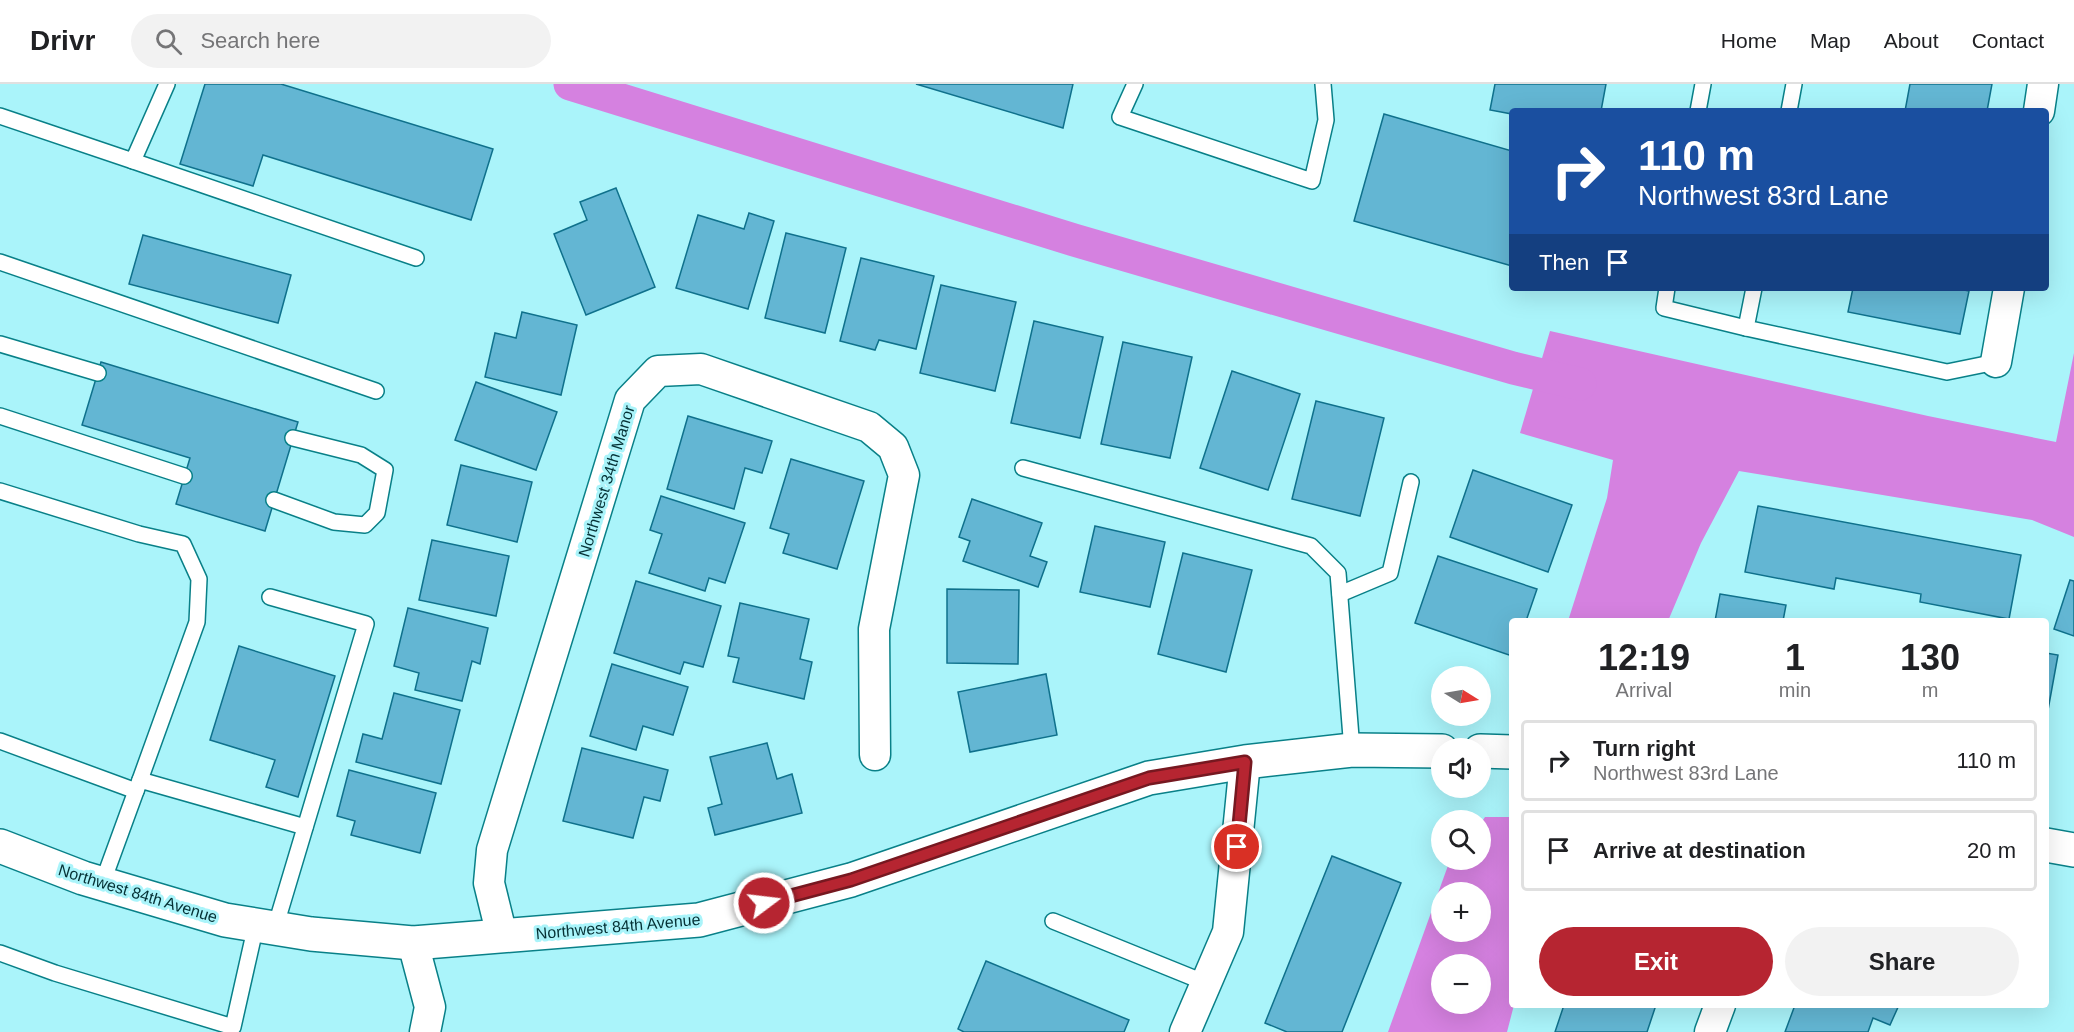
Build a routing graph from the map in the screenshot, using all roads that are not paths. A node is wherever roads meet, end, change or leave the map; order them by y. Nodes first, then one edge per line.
1 (167, 84) edge
2 (1135, 84) edge
3 (1323, 84) edge
4 (1703, 84) edge
5 (1794, 84) edge
6 (2043, 84) edge
7 (1699, 108) edge
8 (1789, 108) edge
9 (2039, 108) edge
10 (0, 116) edge
11 (134, 161) junction
12 (416, 258) dead end
13 (0, 262) edge
14 (1667, 291) edge
15 (1753, 291) edge
16 (2008, 291) edge
17 (1746, 328) junction
18 (0, 344) edge
19 (1996, 362) joint
20 (98, 373) dead end
21 (375, 391) dead end
22 (0, 416) edge
23 (293, 438) dead end
24 (1023, 468) dead end
25 (184, 476) dead end
26 (1411, 483) dead end
27 (0, 491) edge
28 (274, 500) dead end
29 (1340, 594) junction
30 (270, 597) dead end
31 (0, 741) edge
32 (1352, 750) junction
33 (1431, 751) edge
34 (1491, 752) edge
35 (1509, 752) edge
36 (875, 755) dead end
37 (1245, 762) junction
38 (138, 786) junction
39 (305, 827) junction
40 (0, 846) edge
41 (2049, 846) edge
42 (2074, 850) edge
43 (102, 884) junction
44 (1053, 921) dead end
45 (266, 927) junction
46 (502, 936) junction
47 (413, 943) junction
48 (0, 952) edge
49 (1206, 983) junction
50 (1719, 1008) edge
51 (232, 1029) edge
52 (425, 1032) edge
53 (1185, 1032) edge
54 (1710, 1032) edge

1 - 11 lane
2 - 3 lane
4 - 7 lane
5 - 8 lane
6 - 9 street
10 - 11 lane
11 - 12 lane
13 - 21 lane
14 - 17 lane
15 - 17 lane
16 - 19 street
17 - 19 lane
18 - 20 lane
22 - 25 lane
23 - 28 lane
24 - 29 lane
26 - 29 lane
27 - 38 lane
29 - 32 lane
30 - 39 lane
31 - 38 lane
32 - 33 street, Northwest 84th Avenue
32 - 37 street, Northwest 84th Avenue
34 - 35 street
36 - 46 street, Northwest 34th Manor
37 - 46 street, Northwest 84th Avenue
37 - 49 street
38 - 39 lane
38 - 43 lane
39 - 45 lane
40 - 43 street, Northwest 84th Avenue
41 - 42 street
43 - 45 street, Northwest 84th Avenue
44 - 49 lane
45 - 47 street, Northwest 84th Avenue
45 - 51 lane
46 - 47 street, Northwest 84th Avenue
47 - 52 street
48 - 51 lane
49 - 53 street
50 - 54 street

